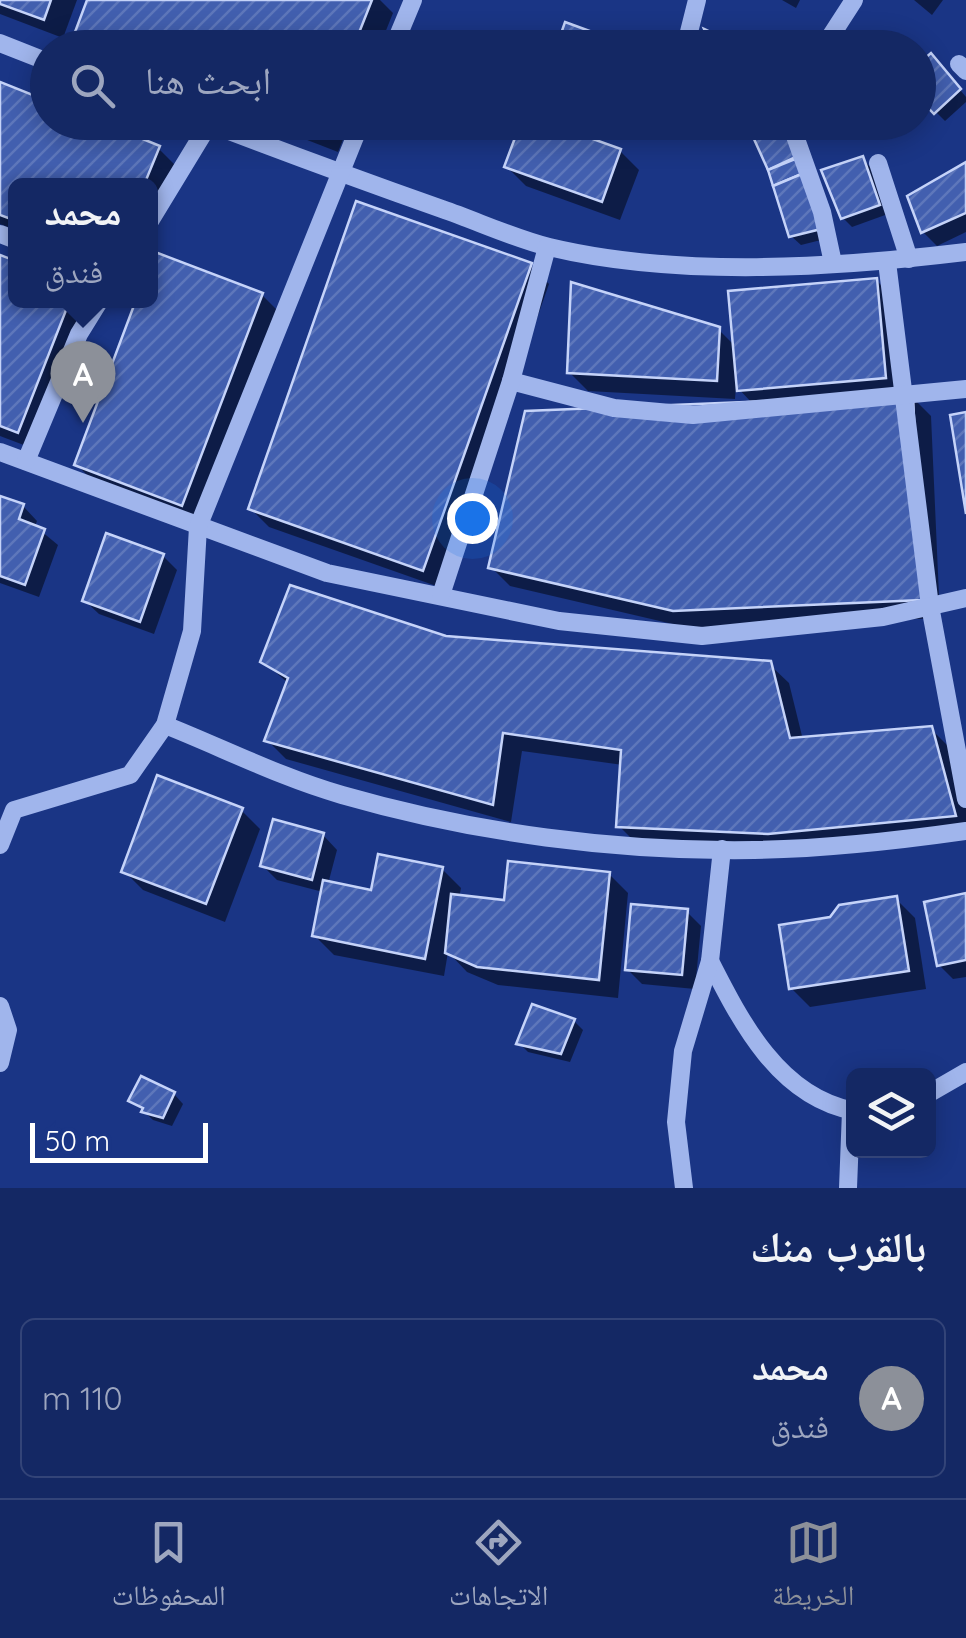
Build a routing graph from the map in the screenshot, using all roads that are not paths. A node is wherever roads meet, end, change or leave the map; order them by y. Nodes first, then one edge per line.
1 (413, 0) edge
2 (697, 0) edge
3 (854, 0) edge
4 (400, 30) edge
5 (690, 30) edge
6 (835, 30) edge
7 (0, 44) edge
8 (30, 55) edge
9 (198, 140) edge
10 (254, 140) edge
11 (353, 140) edge
12 (796, 140) edge
13 (878, 164) dead end
14 (340, 172) junction
15 (158, 207) edge
16 (547, 246) junction
17 (966, 252) edge
18 (909, 259) junction
19 (887, 262) junction
20 (833, 264) junction
21 (95, 308) edge
22 (511, 381) junction
23 (966, 388) edge
24 (905, 395) junction
25 (0, 452) edge
26 (26, 462) junction
27 (198, 526) junction
28 (441, 595) junction
29 (966, 598) edge
30 (930, 606) junction
31 (165, 726) junction
32 (966, 799) edge
33 (966, 831) edge
34 (0, 846) edge
35 (722, 849) junction
36 (710, 960) junction
37 (0, 1006) edge
38 (4, 1028) edge
39 (0, 1063) edge
40 (966, 1072) edge
41 (936, 1089) edge
42 (846, 1109) edge
43 (850, 1158) edge
44 (684, 1188) edge
45 (848, 1188) edge

1 - 4 street
2 - 5 street
3 - 6 street
7 - 8 street
9 - 15 street
10 - 14 street
11 - 14 street
12 - 20 street
13 - 18 street
14 - 16 street
14 - 27 street
16 - 20 street
16 - 22 street
17 - 18 street
18 - 19 street
19 - 20 street
19 - 24 street
21 - 26 street
22 - 24 street
22 - 28 street
23 - 24 street
24 - 30 street
25 - 26 street
26 - 27 street
27 - 28 street
27 - 31 street
28 - 30 street
29 - 30 street
30 - 32 street
31 - 34 street
31 - 35 street
33 - 35 street
35 - 36 street
36 - 42 street
36 - 44 street
37 - 38 street
38 - 39 street
40 - 41 street
43 - 45 street

